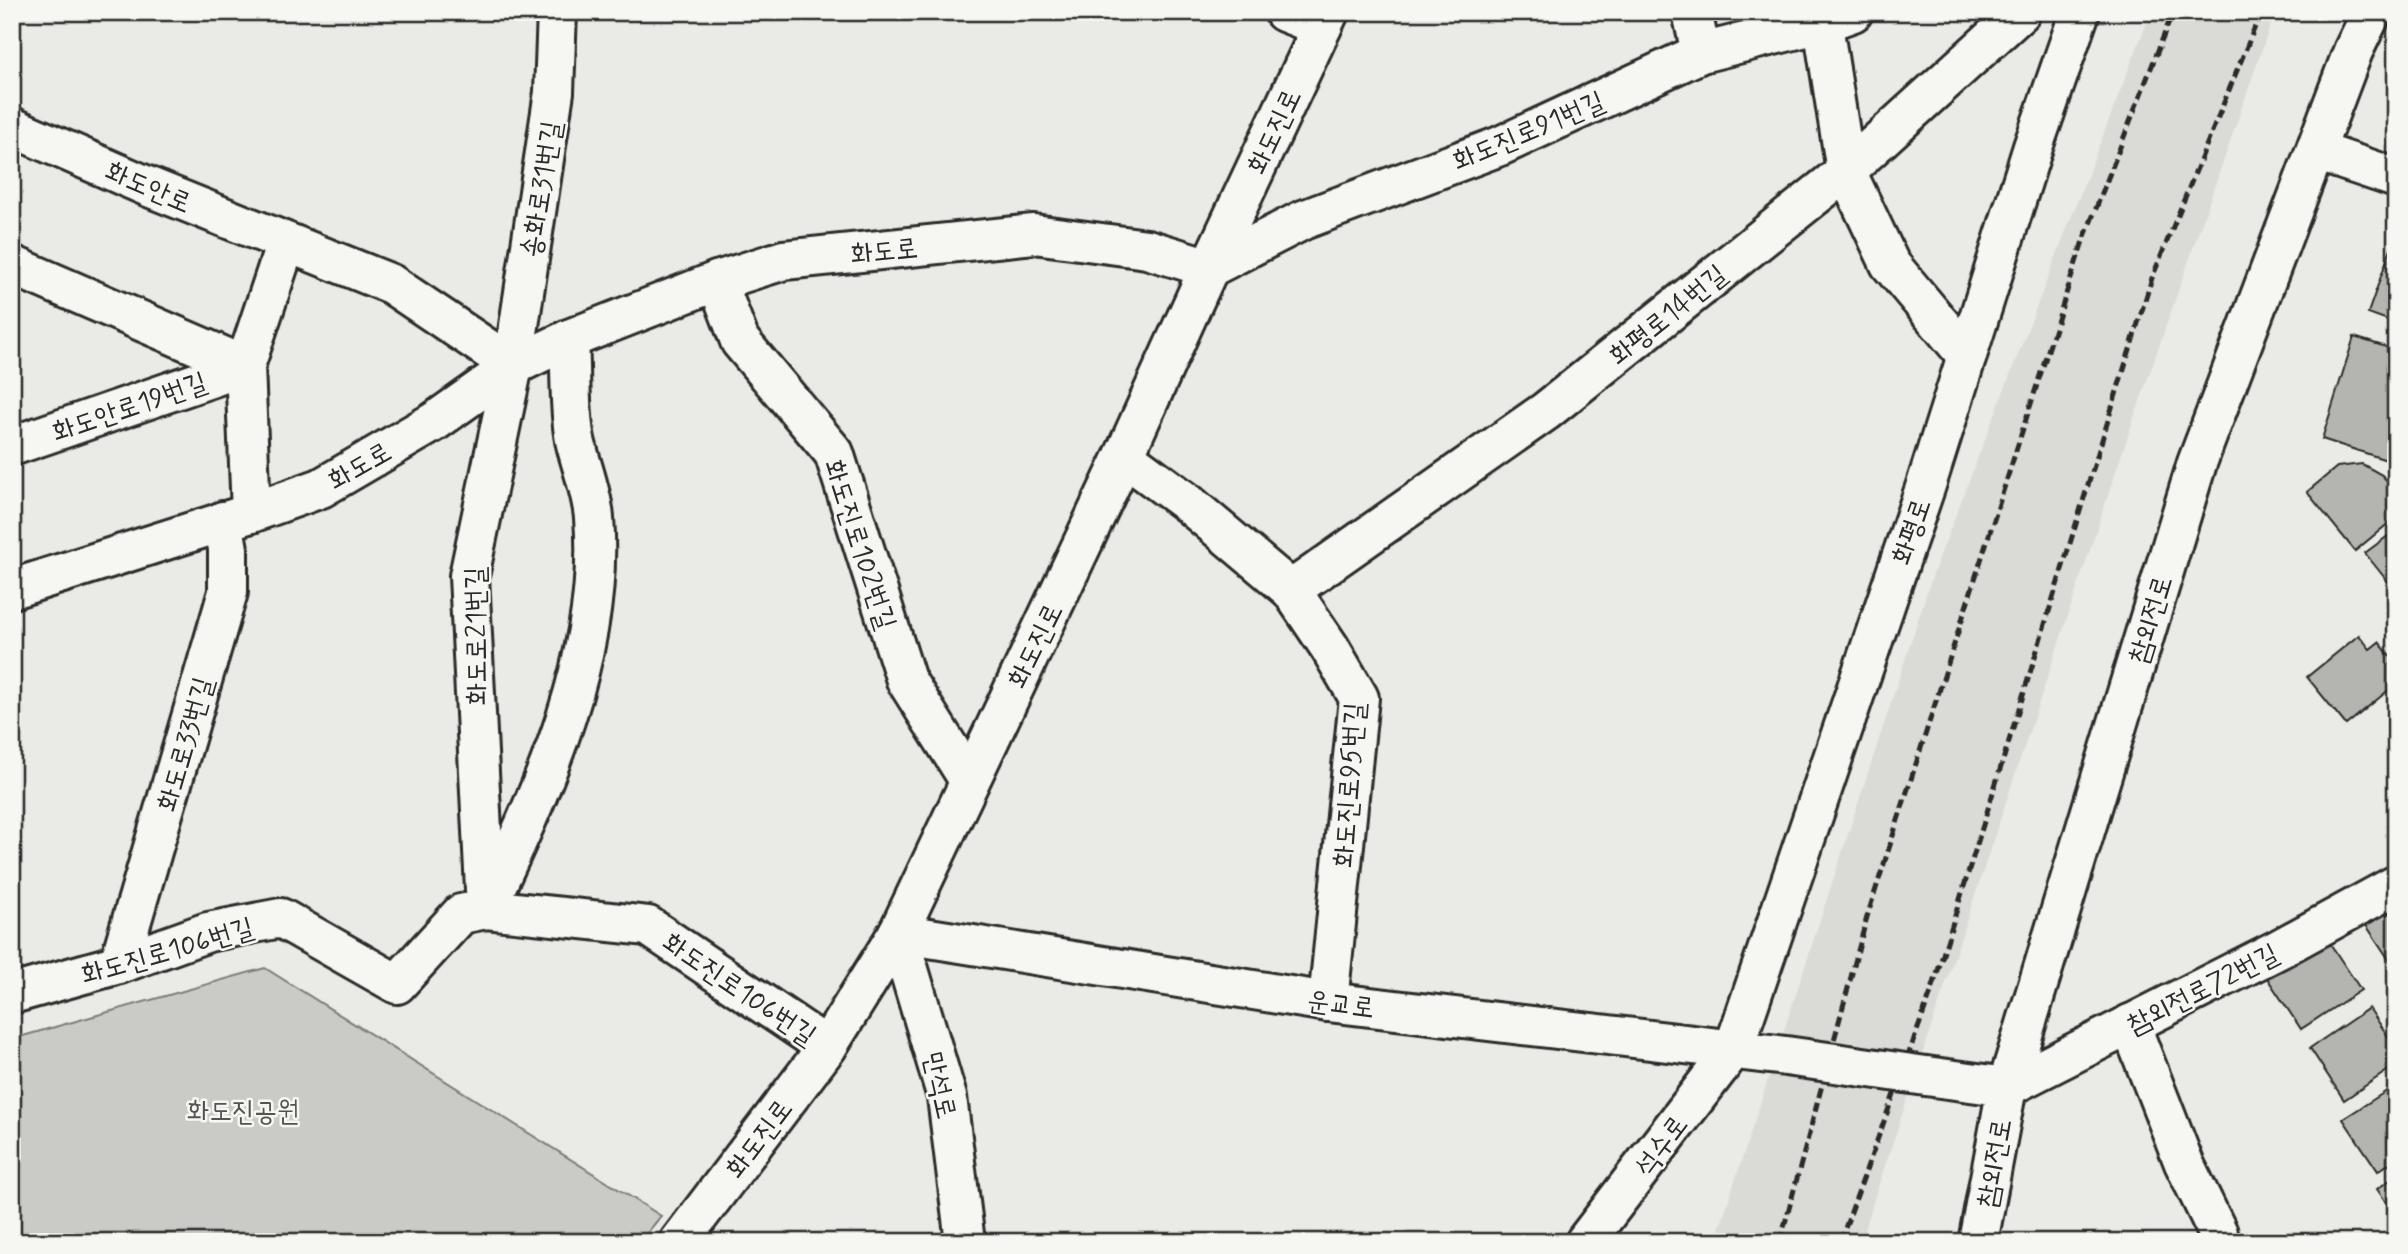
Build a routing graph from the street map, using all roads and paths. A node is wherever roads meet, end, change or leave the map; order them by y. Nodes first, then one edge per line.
1 (557, 12) edge
2 (1284, 12) edge
3 (1692, 12) edge
4 (2021, 12) edge
5 (2080, 12) edge
6 (2372, 12) edge
7 (1832, 16) edge
8 (1326, 19) edge
9 (1701, 53) junction
10 (12, 127) edge
11 (2316, 150) junction
12 (1846, 171) junction
13 (2396, 178) edge
14 (286, 243) junction
15 (12, 265) edge
16 (1209, 268) junction
17 (717, 281) junction
18 (569, 339) junction
19 (1967, 356) junction
20 (245, 366) junction
21 (513, 366) junction
22 (12, 446) edge
23 (1124, 456) junction
24 (237, 517) junction
25 (12, 589) edge
26 (1291, 590) junction
27 (969, 780) junction
28 (2396, 885) edge
29 (486, 909) junction
30 (898, 933) junction
31 (119, 964) junction
32 (12, 994) edge
33 (1328, 1002) junction
34 (2130, 1024) junction
35 (827, 1046) junction
36 (1734, 1048) junction
37 (2007, 1087) junction
38 (679, 1242) edge
39 (965, 1242) edge
40 (1586, 1242) edge
41 (1978, 1242) edge
42 (2218, 1242) edge

1 - 21 street, 송화로31번길
2 - 8 street
3 - 9 street
4 - 12 street, 화평로14번길
5 - 19 street, 화평로
6 - 11 street, 참외전로
7 - 9 street, 화도진로91번길
7 - 12 street
8 - 16 street, 화도진로
9 - 16 street, 화도진로91번길
10 - 14 street, 화도안로
11 - 13 street
11 - 37 street, 참외전로
12 - 19 street
12 - 26 street, 화평로14번길
14 - 20 street
14 - 21 street, 화도안로
15 - 20 street
16 - 17 street, 화도로
16 - 23 street, 화도진로
17 - 18 street, 화도로
17 - 27 street, 화도진로102번길
18 - 21 street, 화도로
18 - 29 street
19 - 36 street, 화평로
20 - 22 street, 화도안로19번길
20 - 24 street
21 - 24 street, 화도로
21 - 29 street, 화도로21번길
23 - 26 street, 화도진로95번길
23 - 27 street, 화도진로
24 - 25 street, 화도로
24 - 31 street, 화도로33번길
26 - 33 street, 화도진로95번길
27 - 30 street, 화도진로
28 - 34 street, 참외전로72번길
29 - 31 street, 화도진로106번길
29 - 35 street, 화도진로106번길
30 - 33 street, 운교로
30 - 35 street, 화도진로
30 - 39 street, 만석로
31 - 32 street, 화도진로106번길
33 - 36 street, 운교로
34 - 37 street, 참외전로72번길
34 - 42 street
35 - 38 street, 화도진로
36 - 37 street, 운교로, bridge
36 - 40 street, 석수로
37 - 41 street, 참외전로

